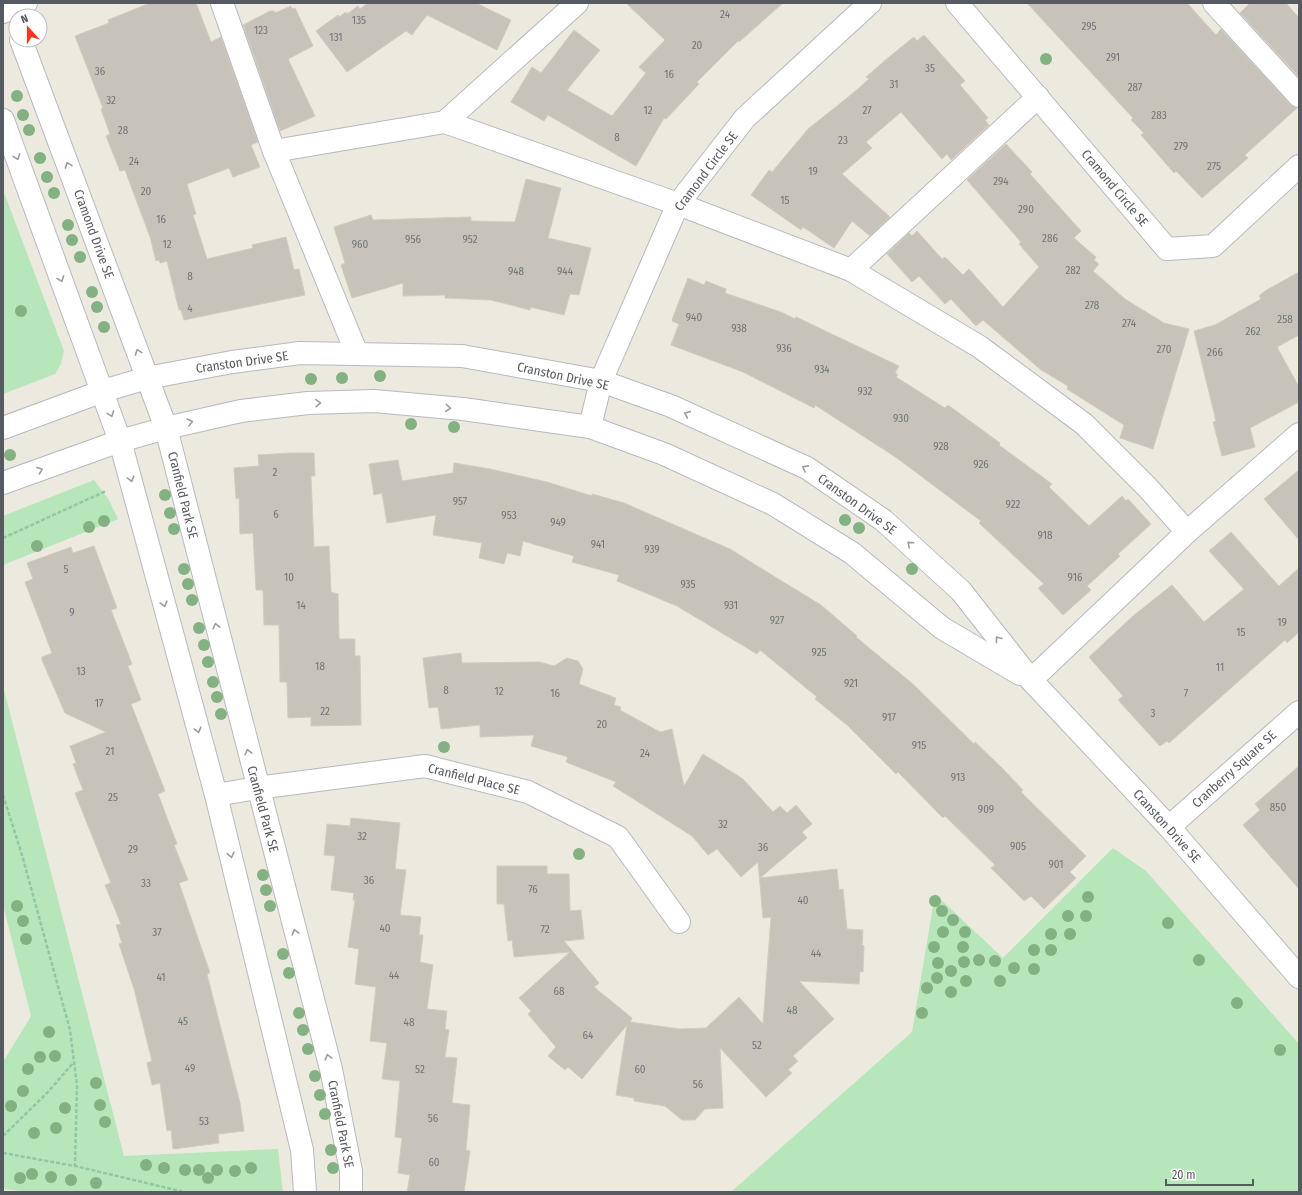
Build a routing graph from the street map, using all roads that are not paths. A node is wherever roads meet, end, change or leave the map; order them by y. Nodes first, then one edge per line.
1 (222, 3) edge
2 (577, 3) edge
3 (870, 3) edge
4 (957, 3) edge
5 (1214, 3) edge
6 (24, 48) edge
7 (1299, 96) edge
8 (1038, 97) junction
9 (3, 120) edge
10 (445, 122) junction
11 (274, 151) junction
12 (1299, 166) edge
13 (678, 204) junction
14 (851, 270) junction
15 (357, 354) junction
16 (147, 378) junction
17 (601, 382) junction
18 (103, 391) junction
19 (590, 427) junction
20 (3, 428) edge
21 (166, 428) junction
22 (1299, 434) edge
23 (120, 441) junction
24 (3, 483) edge
25 (1187, 532) junction
26 (1031, 680) junction
27 (1299, 712) edge
28 (257, 788) junction
29 (216, 795) junction
30 (1169, 827) junction
31 (679, 922) dead end
32 (1299, 977) edge
33 (305, 1192) edge
34 (351, 1192) edge

1 - 11 street
2 - 10 street
3 - 13 street, Cramond Circle SE
4 - 8 street, Cramond Circle SE
5 - 7 street
16 -> 6 street, Cramond Drive SE
8 - 12 street, Cramond Circle SE
8 - 14 street
9 -> 18 street
10 - 11 street
10 - 13 street
11 - 15 street
13 - 14 street
13 - 17 street, Cramond Circle SE
14 - 25 street
15 - 16 street, Cranston Drive SE
15 - 17 street, Cranston Drive SE
16 - 18 street, Cranston Drive SE
16 - 21 street, Cramond Drive SE
17 - 19 street, Cramond Circle SE
26 -> 17 street, Cranston Drive SE
18 - 20 street, Cranston Drive SE
18 -> 23 street
21 -> 19 street, Cranston Drive SE
19 - 26 street, Cranston Drive SE
21 - 23 street, Cranston Drive SE
28 -> 21 street, Cranfield Park SE
22 - 25 street
24 -> 23 street, Cranston Drive SE
23 -> 29 street
25 - 26 street
26 - 30 street, Cranston Drive SE
27 - 30 street, Cranberry Square SE
28 - 29 street, Cranfield Place SE
28 - 31 street, Cranfield Place SE
34 -> 28 street, Cranfield Park SE
29 -> 33 street
30 - 32 street, Cranston Drive SE

